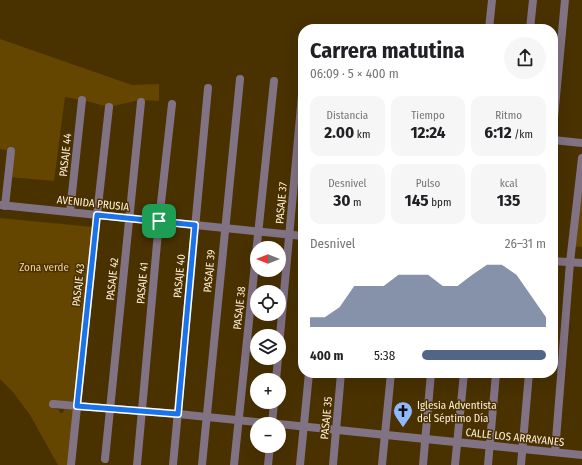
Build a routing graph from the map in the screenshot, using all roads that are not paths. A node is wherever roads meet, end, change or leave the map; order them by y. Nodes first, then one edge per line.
1 (492, 0) edge
2 (533, 0) edge
3 (565, 0) edge
4 (490, 24) edge
5 (531, 24) edge
6 (558, 75) edge
7 (240, 79) dead end
8 (274, 81) dead end
9 (208, 88) dead end
10 (82, 100) dead end
11 (141, 102) dead end
12 (172, 104) dead end
13 (109, 107) dead end
14 (298, 138) edge
15 (558, 141) edge
16 (582, 143) edge
17 (11, 150) dead end
18 (582, 158) edge
19 (3, 205) edge
20 (70, 212) junction
21 (97, 215) junction
22 (129, 218) junction
23 (159, 221) junction
24 (195, 225) junction
25 (225, 228) junction
26 (258, 231) junction
27 (289, 234) junction
28 (298, 235) edge
29 (558, 261) edge
30 (570, 262) junction
31 (582, 263) edge
32 (281, 329) edge
33 (309, 378) edge
34 (341, 378) edge
35 (391, 378) edge
36 (431, 378) edge
37 (463, 378) edge
38 (496, 378) edge
39 (529, 378) edge
40 (53, 404) dead end
41 (77, 406) junction
42 (110, 408) junction
43 (142, 410) junction
44 (178, 414) junction
45 (206, 417) junction
46 (239, 420) junction
47 (250, 421) edge
48 (286, 425) edge
49 (304, 427) junction
50 (336, 430) junction
51 (385, 435) junction
52 (425, 438) junction
53 (457, 442) junction
54 (490, 445) junction
55 (522, 448) junction
56 (555, 452) junction
57 (269, 453) edge
58 (582, 455) edge
59 (105, 459) dead end
60 (71, 465) edge
61 (137, 465) edge
62 (173, 465) edge
63 (202, 465) edge
64 (234, 465) edge
65 (268, 465) edge
66 (300, 465) edge
67 (333, 465) edge
68 (382, 465) edge
69 (423, 465) edge
70 (455, 465) edge
71 (488, 465) edge
72 (521, 465) edge

1 - 4 street
2 - 5 street
3 - 6 street
7 - 25 street, PASAJE 39
8 - 26 street, PASAJE 38
9 - 24 street, PASAJE 40
10 - 20 street, PASAJE 44
11 - 22 street, PASAJE 42
12 - 23 street, PASAJE 41
13 - 21 street, PASAJE 43
14 - 27 street, PASAJE 37
15 - 16 street
17 - 19 street
18 - 30 street
19 - 20 street, AVENIDA PRUSIA
20 - 21 street, AVENIDA PRUSIA
21 - 22 street, AVENIDA PRUSIA
21 - 41 street, PASAJE 43
22 - 23 street, AVENIDA PRUSIA
22 - 42 street, PASAJE 42
23 - 24 street, AVENIDA PRUSIA
23 - 43 street, PASAJE 41
24 - 25 street, AVENIDA PRUSIA
24 - 44 street, PASAJE 40
25 - 26 street, AVENIDA PRUSIA
25 - 45 street, PASAJE 39
26 - 27 street, AVENIDA PRUSIA
26 - 46 street, PASAJE 38
27 - 28 street, AVENIDA PRUSIA
27 - 32 street, PASAJE 37
29 - 30 street
30 - 31 street
30 - 56 street
33 - 49 street
34 - 50 street, PASAJE 35
35 - 51 street
36 - 52 street
37 - 53 street
38 - 54 street
39 - 55 street
40 - 41 street
41 - 42 street
41 - 60 street, PASAJE 43
42 - 43 street
42 - 59 street, PASAJE 42
43 - 44 street
43 - 61 street, PASAJE 41
44 - 45 street
44 - 62 street, PASAJE 40
45 - 46 street
45 - 63 street, PASAJE 39
46 - 47 street
46 - 64 street, PASAJE 38
48 - 49 street, CALLE LOS ARRAYANES
49 - 50 street, CALLE LOS ARRAYANES
49 - 66 street
50 - 51 street, CALLE LOS ARRAYANES
50 - 67 street, PASAJE 35
51 - 52 street, CALLE LOS ARRAYANES
51 - 68 street
52 - 53 street, CALLE LOS ARRAYANES
52 - 69 street
53 - 54 street, CALLE LOS ARRAYANES
53 - 70 street
54 - 55 street, CALLE LOS ARRAYANES
54 - 71 street
55 - 56 street, CALLE LOS ARRAYANES
55 - 72 street
56 - 58 street, CALLE LOS ARRAYANES
57 - 65 street

